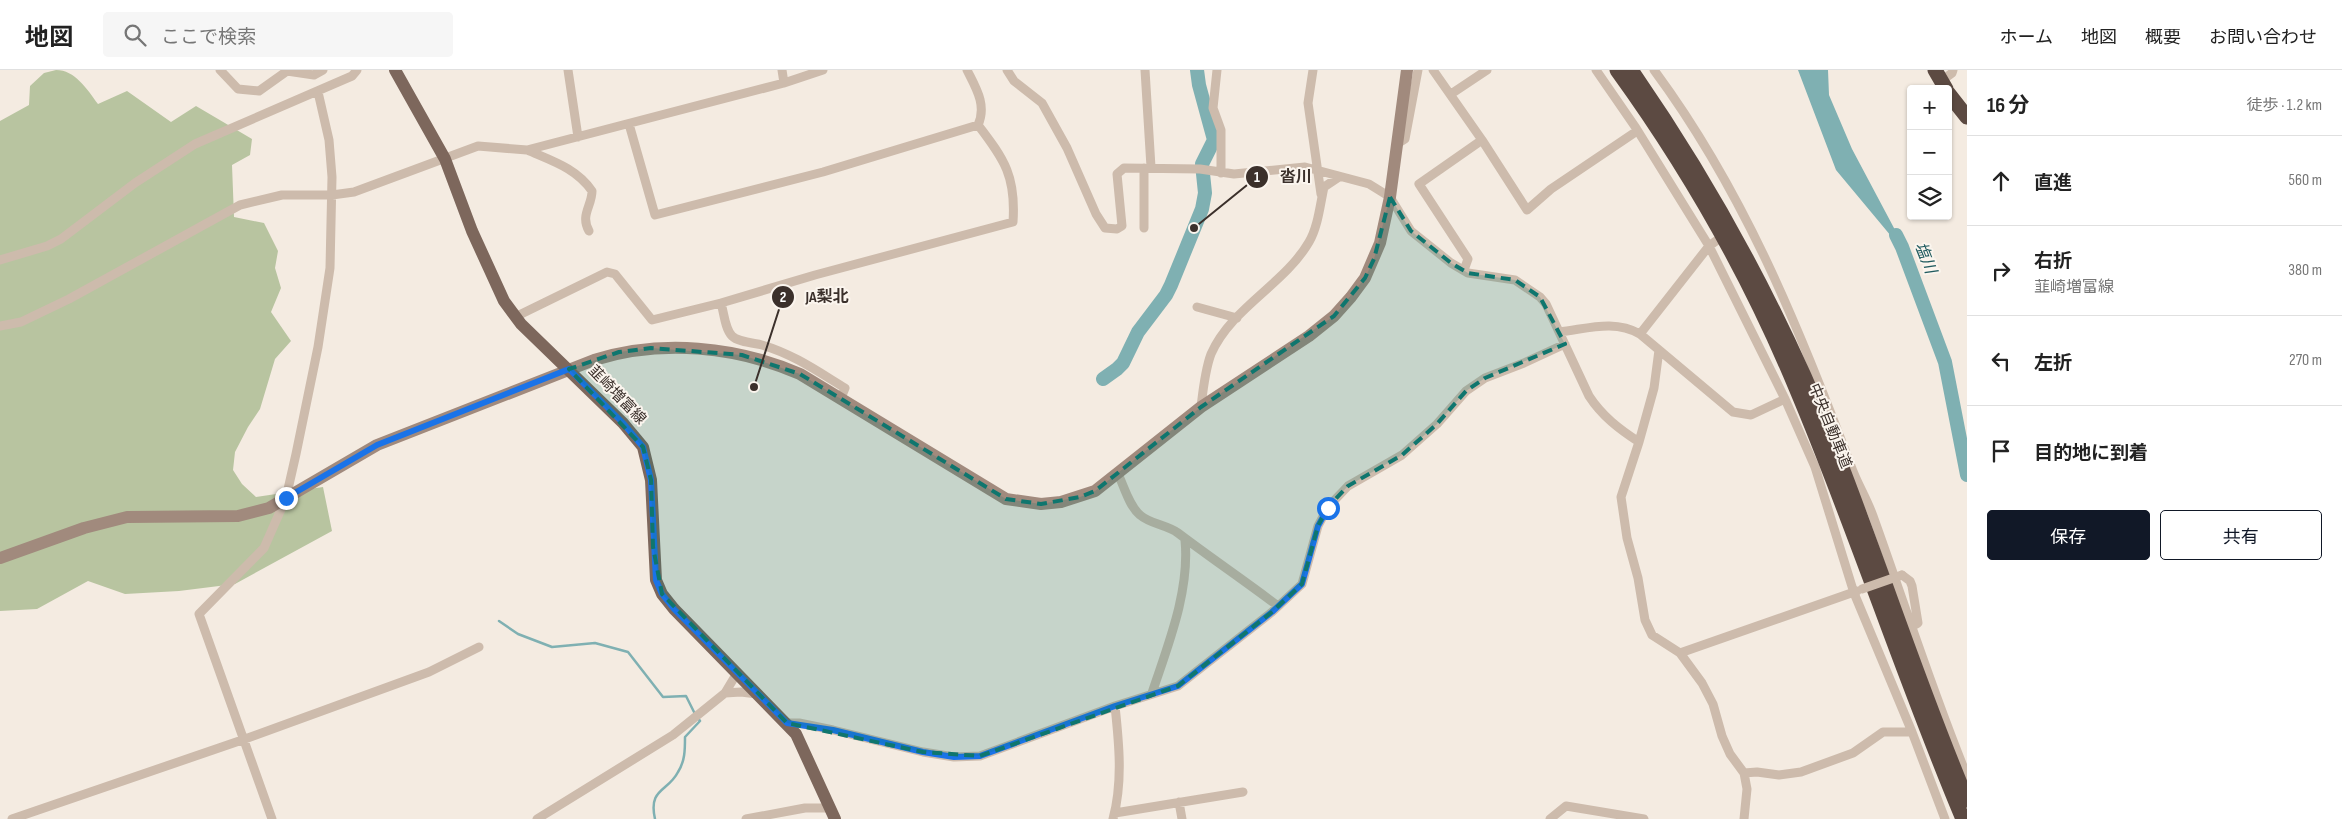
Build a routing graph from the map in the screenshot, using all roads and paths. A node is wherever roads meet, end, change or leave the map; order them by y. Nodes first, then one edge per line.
1 (220, 70) edge
2 (323, 70) edge
3 (395, 70) edge
4 (568, 70) edge
5 (782, 70) edge
6 (822, 70) edge
7 (967, 70) edge
8 (1008, 70) edge
9 (1145, 70) edge
10 (1216, 70) edge
11 (1313, 70) edge
12 (1407, 70) edge
13 (1418, 70) edge
14 (1433, 70) edge
15 (1487, 70) edge
16 (1596, 70) edge
17 (1617, 70) edge
18 (1631, 70) edge
19 (1654, 70) edge
20 (1953, 70) edge
21 (354, 72) edge
22 (784, 82) junction
23 (1942, 83) edge
24 (318, 92) junction
25 (1451, 94) junction
26 (1967, 117) edge
27 (629, 124) junction
28 (978, 125) junction
29 (1637, 131) junction
30 (578, 137) junction
31 (1482, 140) junction
32 (1397, 144) junction
33 (527, 150) junction
34 (445, 159) junction
35 (1147, 168) junction
36 (1318, 171) junction
37 (1221, 173) junction
38 (1340, 176) junction
39 (332, 195) junction
40 (1390, 197) junction
41 (1321, 199) junction
42 (1748, 222) junction
43 (1144, 228) dead end
44 (1739, 228) dead end
45 (589, 231) dead end
46 (1713, 244) junction
47 (0, 260) edge
48 (1464, 270) junction
49 (721, 303) junction
50 (1198, 307) dead end
51 (515, 317) junction
52 (1237, 318) junction
53 (0, 326) edge
54 (1559, 332) junction
55 (1640, 334) junction
56 (1565, 344) junction
57 (1659, 350) junction
58 (569, 369) junction
59 (841, 398) junction
60 (1785, 398) junction
61 (1201, 407) junction
62 (1639, 442) junction
63 (1118, 474) junction
64 (286, 498) junction
65 (1185, 540) junction
66 (0, 558) edge
67 (1858, 591) junction
68 (1278, 606) junction
69 (1911, 627) junction
70 (479, 647) dead end
71 (1680, 653) junction
72 (738, 674) junction
73 (725, 693) junction
74 (1152, 693) junction
75 (757, 694) junction
76 (1115, 706) junction
77 (787, 723) junction
78 (1912, 732) junction
79 (245, 739) junction
80 (1744, 773) junction
81 (1967, 776) edge
82 (1243, 792) dead end
83 (1967, 800) edge
84 (1179, 802) junction
85 (832, 813) edge
86 (1114, 816) edge
87 (12, 819) edge
88 (272, 819) edge
89 (537, 819) edge
90 (746, 819) edge
91 (1182, 819) edge
92 (1550, 819) edge
93 (1644, 819) edge
94 (1744, 819) edge
95 (1945, 819) edge
96 (1962, 819) edge

1 - 2 street
3 - 34 main road, 韮崎増富線
4 - 30 street
5 - 22 street
6 - 22 street
7 - 28 street
8 - 35 street
9 - 35 street
10 - 37 street
11 - 36 street
12 - 32 street
13 - 32 street
14 - 25 street
15 - 25 street
16 - 29 street
17 - 96 highway, 中央自動車道
18 - 83 highway, 中央自動車道
19 - 42 street
20 - 23 street
21 - 24 street
22 - 27 street
23 - 26 highway
24 - 39 street
24 - 47 street
25 - 31 street
27 - 28 street
27 - 30 street
28 - 49 street
29 - 31 street
29 - 46 street
30 - 33 street
31 - 48 street
32 - 40 street
33 - 34 street
33 - 45 street
34 - 39 street
34 - 51 main road, 韮崎増富線
35 - 37 street
35 - 43 street
36 - 37 street
36 - 38 street
36 - 41 street
38 - 40 street
38 - 41 street
39 - 53 street
39 - 64 street
40 - 48 street
40 - 61 street
41 - 52 street
42 - 44 street
42 - 69 street
46 - 55 street
46 - 60 street
48 - 54 street
49 - 51 street
49 - 59 street
50 - 52 street
51 - 58 main road, 韮崎増富線
52 - 61 street
54 - 55 street
54 - 56 street
55 - 57 street
56 - 62 street
56 - 68 street
57 - 60 street
57 - 62 street
58 - 59 street
58 - 64 street
58 - 72 main road, 韮崎増富線
59 - 63 street
60 - 67 street
61 - 63 street
62 - 71 street
63 - 65 street
64 - 66 street
64 - 79 street
65 - 68 street
65 - 74 street
67 - 69 street, bridge
67 - 71 street
67 - 78 street
68 - 74 street
69 - 81 street
70 - 79 street
71 - 80 street
72 - 73 street
72 - 75 main road, 韮崎増富線
73 - 75 street
73 - 89 street
74 - 76 street
75 - 77 main road, 韮崎増富線
76 - 77 street
76 - 86 street
77 - 85 main road, 韮崎増富線
78 - 80 street
78 - 95 street
79 - 87 street
79 - 88 street
80 - 94 street
82 - 84 street
84 - 86 street
84 - 91 street
85 - 90 street
92 - 93 street

